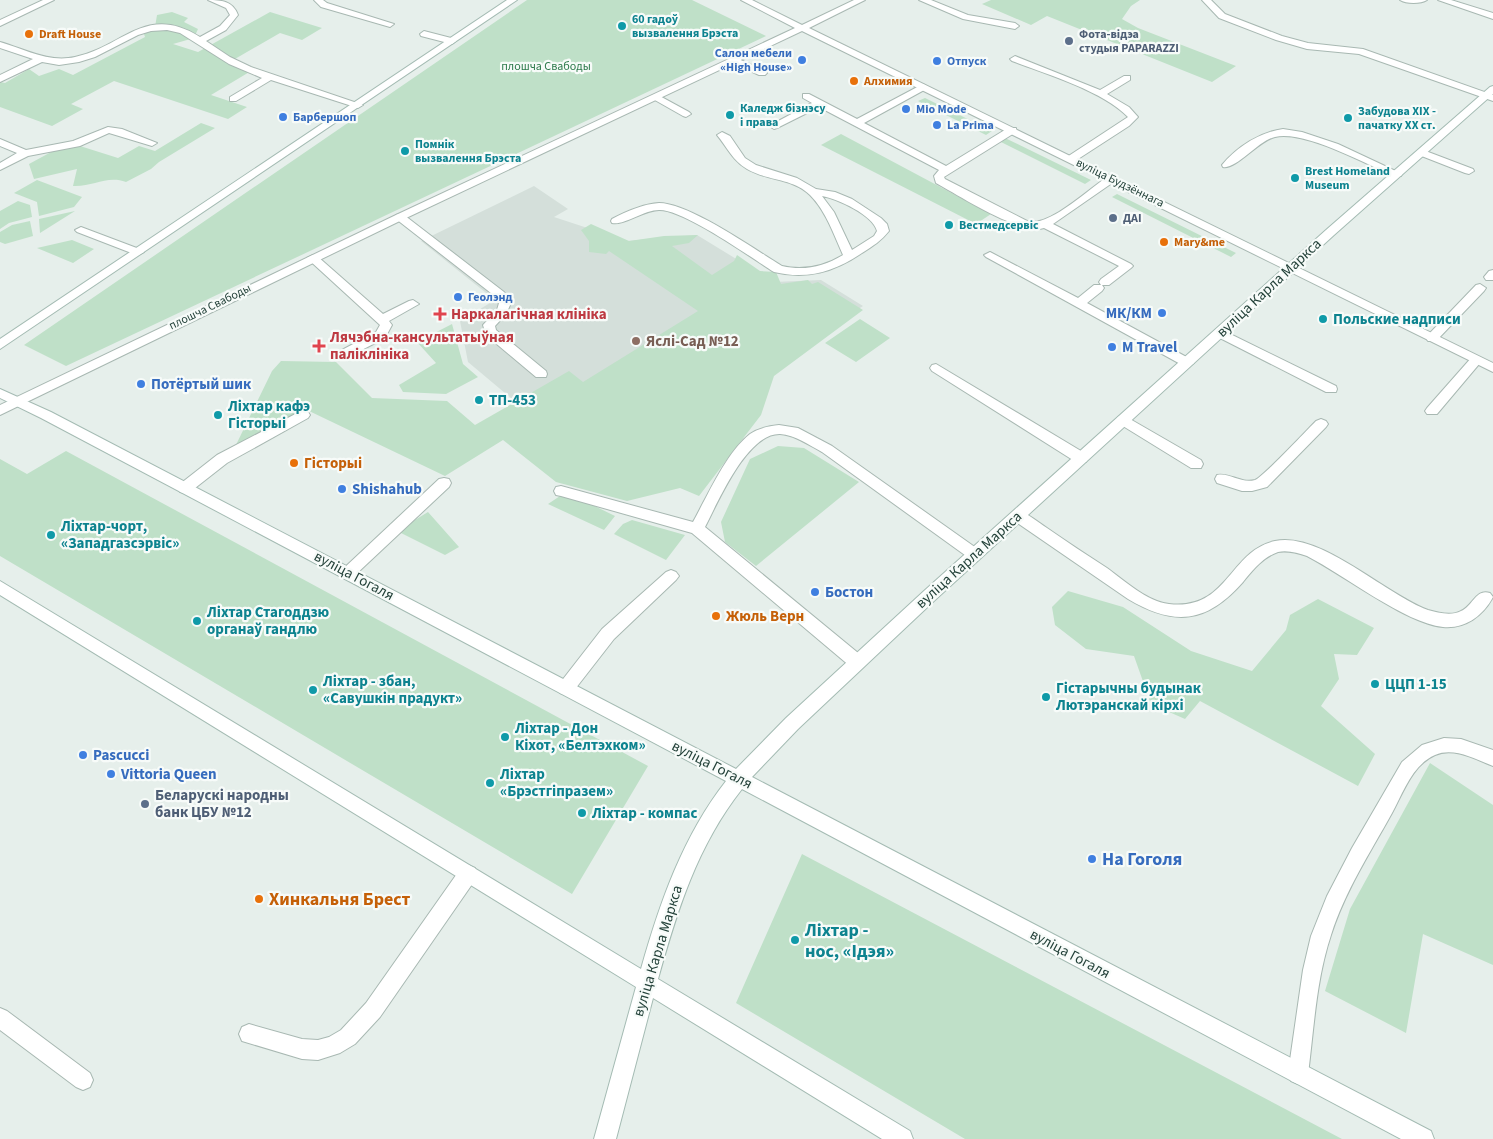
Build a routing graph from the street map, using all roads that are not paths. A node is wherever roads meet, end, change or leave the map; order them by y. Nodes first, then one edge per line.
1 (50, 0) edge
2 (212, 0) edge
3 (318, 0) edge
4 (513, 0) edge
5 (745, 0) edge
6 (861, 0) edge
7 (923, 0) edge
8 (1206, 0) edge
9 (1404, 0) edge
10 (1423, 0) edge
11 (1442, 0) edge
12 (1493, 16) edge
13 (0, 23) edge
14 (390, 24) dead end
15 (1015, 26) dead end
16 (802, 28) junction
17 (424, 34) dead end
18 (199, 41) junction
19 (452, 41) junction
20 (0, 45) edge
21 (41, 59) junction
22 (1015, 59) dead end
23 (734, 60) junction
24 (762, 73) dead end
25 (270, 77) junction
26 (1127, 78) dead end
27 (0, 79) edge
28 (923, 87) junction
29 (1100, 94) junction
30 (1491, 94) edge
31 (806, 96) dead end
32 (656, 97) junction
33 (233, 99) dead end
34 (819, 103) junction
35 (358, 105) junction
36 (686, 114) dead end
37 (857, 122) junction
38 (774, 126) dead end
39 (1012, 130) junction
40 (722, 135) dead end
41 (0, 142) edge
42 (152, 143) dead end
43 (26, 152) junction
44 (1423, 153) junction
45 (1071, 159) junction
46 (1227, 165) dead end
47 (0, 167) edge
48 (946, 170) junction
49 (1469, 171) dead end
50 (1397, 174) junction
51 (1111, 179) junction
52 (814, 192) junction
53 (400, 216) junction
54 (616, 221) dead end
55 (1045, 224) junction
56 (81, 230) dead end
57 (138, 252) junction
58 (990, 255) dead end
59 (850, 256) junction
60 (313, 258) junction
61 (1290, 267) junction
62 (1480, 288) dead end
63 (1079, 303) junction
64 (413, 304) dead end
65 (382, 320) junction
66 (1220, 332) junction
67 (1432, 338) junction
68 (0, 345) edge
69 (344, 354) dead end
70 (1476, 360) junction
71 (1188, 363) junction
72 (936, 368) dead end
73 (1493, 368) edge
74 (541, 374) dead end
75 (1331, 389) dead end
76 (0, 393) edge
77 (17, 401) junction
78 (0, 410) edge
79 (1432, 410) dead end
80 (303, 414) dead end
81 (1123, 420) junction
82 (1321, 424) dead end
83 (1081, 458) junction
84 (1196, 464) dead end
85 (1222, 479) dead end
86 (444, 483) dead end
87 (185, 488) junction
88 (561, 492) dead end
89 (1018, 516) junction
90 (697, 528) junction
91 (974, 554) junction
92 (348, 573) junction
93 (671, 576) dead end
94 (0, 587) edge
95 (1485, 597) dead end
96 (857, 662) junction
97 (566, 688) junction
98 (1493, 758) edge
99 (739, 778) junction
100 (468, 874) junction
101 (647, 984) junction
102 (0, 1018) edge
103 (249, 1034) dead end
104 (1298, 1074) junction
105 (83, 1080) dead end
106 (605, 1139) edge
107 (902, 1139) edge
108 (1424, 1139) edge

1 - 13 street
2 - 18 street
3 - 14 street
4 - 19 street
5 - 16 street, вуліца Будзённага
6 - 16 street, плошча Свабоды
7 - 15 street
8 - 30 street
9 - 10 street
11 - 12 street
16 - 23 street, плошча Свабоды
16 - 28 street, вуліца Будзённага
17 - 19 street
18 - 21 street
18 - 25 street
19 - 35 street
20 - 21 street
21 - 27 street
22 - 29 street
23 - 24 street
23 - 32 street, плошча Свабоды
25 - 33 street
25 - 35 street
26 - 29 street
28 - 37 street
28 - 39 street, вуліца Будзённага
29 - 45 street
30 - 44 street, вуліца Карла Маркса
31 - 34 street
32 - 36 street
32 - 53 street, плошча Свабоды
34 - 37 street
34 - 38 street
35 - 57 street
37 - 48 street
39 - 45 street, вуліца Будзённага
39 - 48 street
40 - 52 street
41 - 43 street
42 - 43 street
43 - 47 street
44 - 49 street
44 - 50 street, вуліца Карла Маркса
45 - 51 street, вуліца Будзённага
46 - 50 street
48 - 55 street
50 - 61 street, вуліца Карла Маркса
51 - 55 street
51 - 61 street, вуліца Будзённага
52 - 59 street
52 - 59 street
53 - 60 street, плошча Свабоды
53 - 74 street
54 - 59 street
55 - 63 street
56 - 57 street
57 - 68 street
58 - 63 street
60 - 65 street
60 - 77 street, плошча Свабоды
61 - 66 street, вуліца Карла Маркса
61 - 67 street, вуліца Будзённага
62 - 67 street
63 - 71 street
64 - 65 street
65 - 69 street
66 - 71 street, вуліца Карла Маркса
66 - 75 street
67 - 70 street, вуліца Будзённага
70 - 73 street, вуліца Будзённага
70 - 79 street
71 - 81 street, вуліца Карла Маркса
72 - 83 street
76 - 77 street, вуліца Гогаля
77 - 78 street, плошча Свабоды
77 - 87 street, вуліца Гогаля
80 - 87 street
81 - 83 street, вуліца Карла Маркса
81 - 84 street
82 - 85 street
83 - 89 street, вуліца Карла Маркса
86 - 92 street
87 - 92 street, вуліца Гогаля
88 - 90 street
89 - 91 street, вуліца Карла Маркса
89 - 95 street
90 - 91 street
90 - 96 street
91 - 96 street, вуліца Карла Маркса
92 - 97 street, вуліца Гогаля
93 - 97 street
94 - 100 street
96 - 99 street, вуліца Карла Маркса
97 - 99 street, вуліца Гогаля
98 - 104 street
99 - 101 street, вуліца Карла Маркса
99 - 104 street, вуліца Гогаля
100 - 101 street
100 - 103 street
101 - 106 street, вуліца Карла Маркса
101 - 107 street
102 - 105 street
104 - 108 street, вуліца Гогаля

